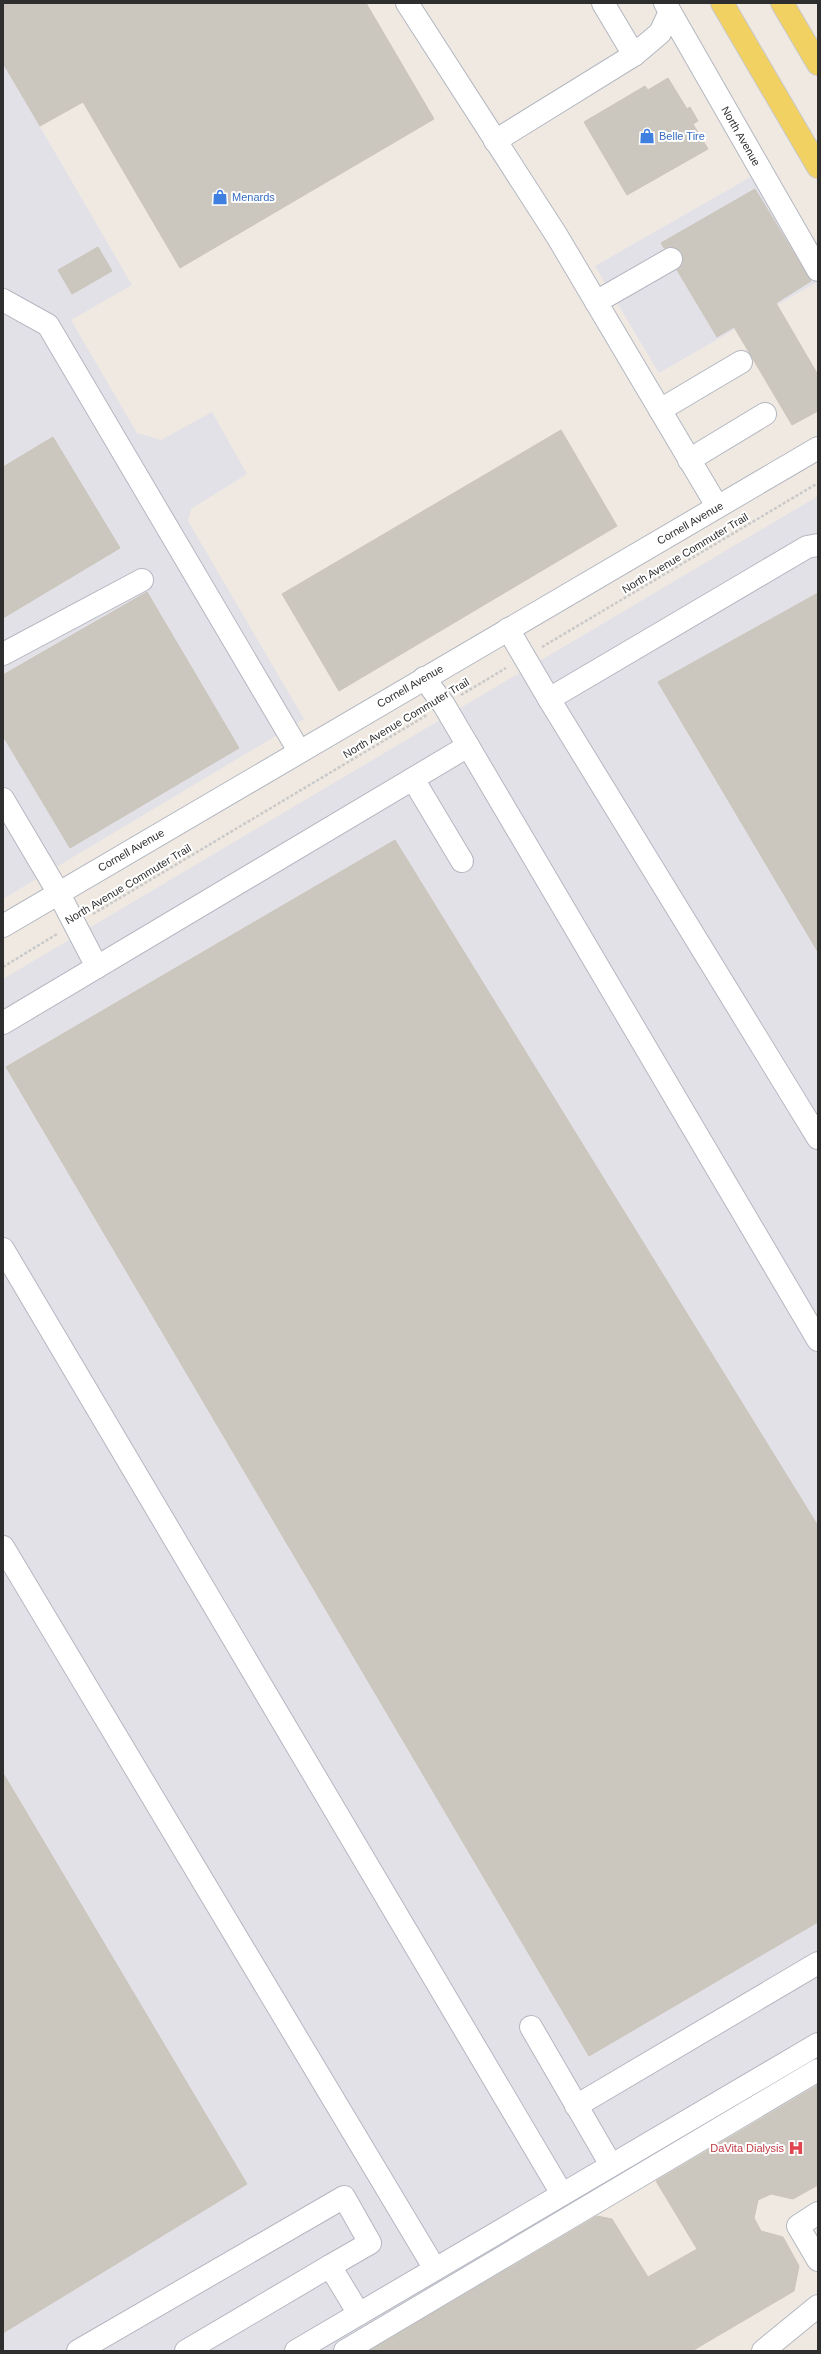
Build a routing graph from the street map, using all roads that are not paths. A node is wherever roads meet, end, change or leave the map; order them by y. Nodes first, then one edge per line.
1 (407, 3) edge
2 (603, 3) edge
3 (722, 3) edge
4 (782, 3) edge
5 (667, 7) edge
6 (634, 55) junction
7 (818, 64) edge
8 (495, 141) junction
9 (818, 167) edge
10 (671, 259) dead end
11 (818, 270) edge
12 (3, 300) edge
13 (596, 302) junction
14 (741, 362) dead end
15 (660, 410) junction
16 (765, 414) dead end
17 (818, 448) edge
18 (689, 460) junction
19 (717, 506) junction
20 (818, 545) edge
21 (142, 580) dead end
22 (508, 629) junction
23 (3, 654) edge
24 (424, 678) junction
25 (549, 699) junction
26 (468, 746) junction
27 (299, 751) junction
28 (413, 779) junction
29 (3, 799) edge
30 (462, 861) dead end
31 (58, 892) junction
32 (3, 926) edge
33 (97, 967) junction
34 (3, 1023) edge
35 (818, 1138) edge
36 (3, 1249) edge
37 (818, 1340) edge
38 (3, 1546) edge
39 (818, 1963) edge
40 (531, 2028) dead end
41 (818, 2044) edge
42 (818, 2070) edge
43 (576, 2106) junction
44 (611, 2166) junction
45 (562, 2194) junction
46 (818, 2213) edge
47 (818, 2260) edge
48 (330, 2266) junction
49 (435, 2269) junction
50 (818, 2306) edge
51 (359, 2314) junction
52 (784, 2344) edge
53 (78, 2351) edge
54 (186, 2351) edge
55 (296, 2351) edge
56 (345, 2351) edge
57 (763, 2351) edge

1 - 8 street
2 - 6 street
3 - 9 main road
4 - 7 main road
5 - 6 street
5 - 11 street, North Avenue
6 - 8 street
8 - 13 street
10 - 13 street
12 - 27 street
13 - 15 street
14 - 15 street
15 - 18 street
16 - 18 street
17 - 19 street, Cornell Avenue
18 - 19 street
19 - 22 street, Cornell Avenue
20 - 25 street
21 - 23 street
22 - 24 street, Cornell Avenue
22 - 25 street
24 - 26 street
24 - 27 street, Cornell Avenue
25 - 35 street
26 - 28 street
26 - 37 street
27 - 31 street, Cornell Avenue
28 - 30 street
28 - 33 street
29 - 31 street
31 - 32 street, Cornell Avenue
31 - 33 street
33 - 34 street
36 - 45 street
38 - 49 street
39 - 43 street
40 - 43 street
41 - 44 street
42 - 56 street
43 - 44 street
44 - 45 street
45 - 49 street
46 - 47 street
48 - 51 street
48 - 53 street
48 - 54 street
49 - 51 street
50 - 52 street
51 - 55 street
52 - 57 street

